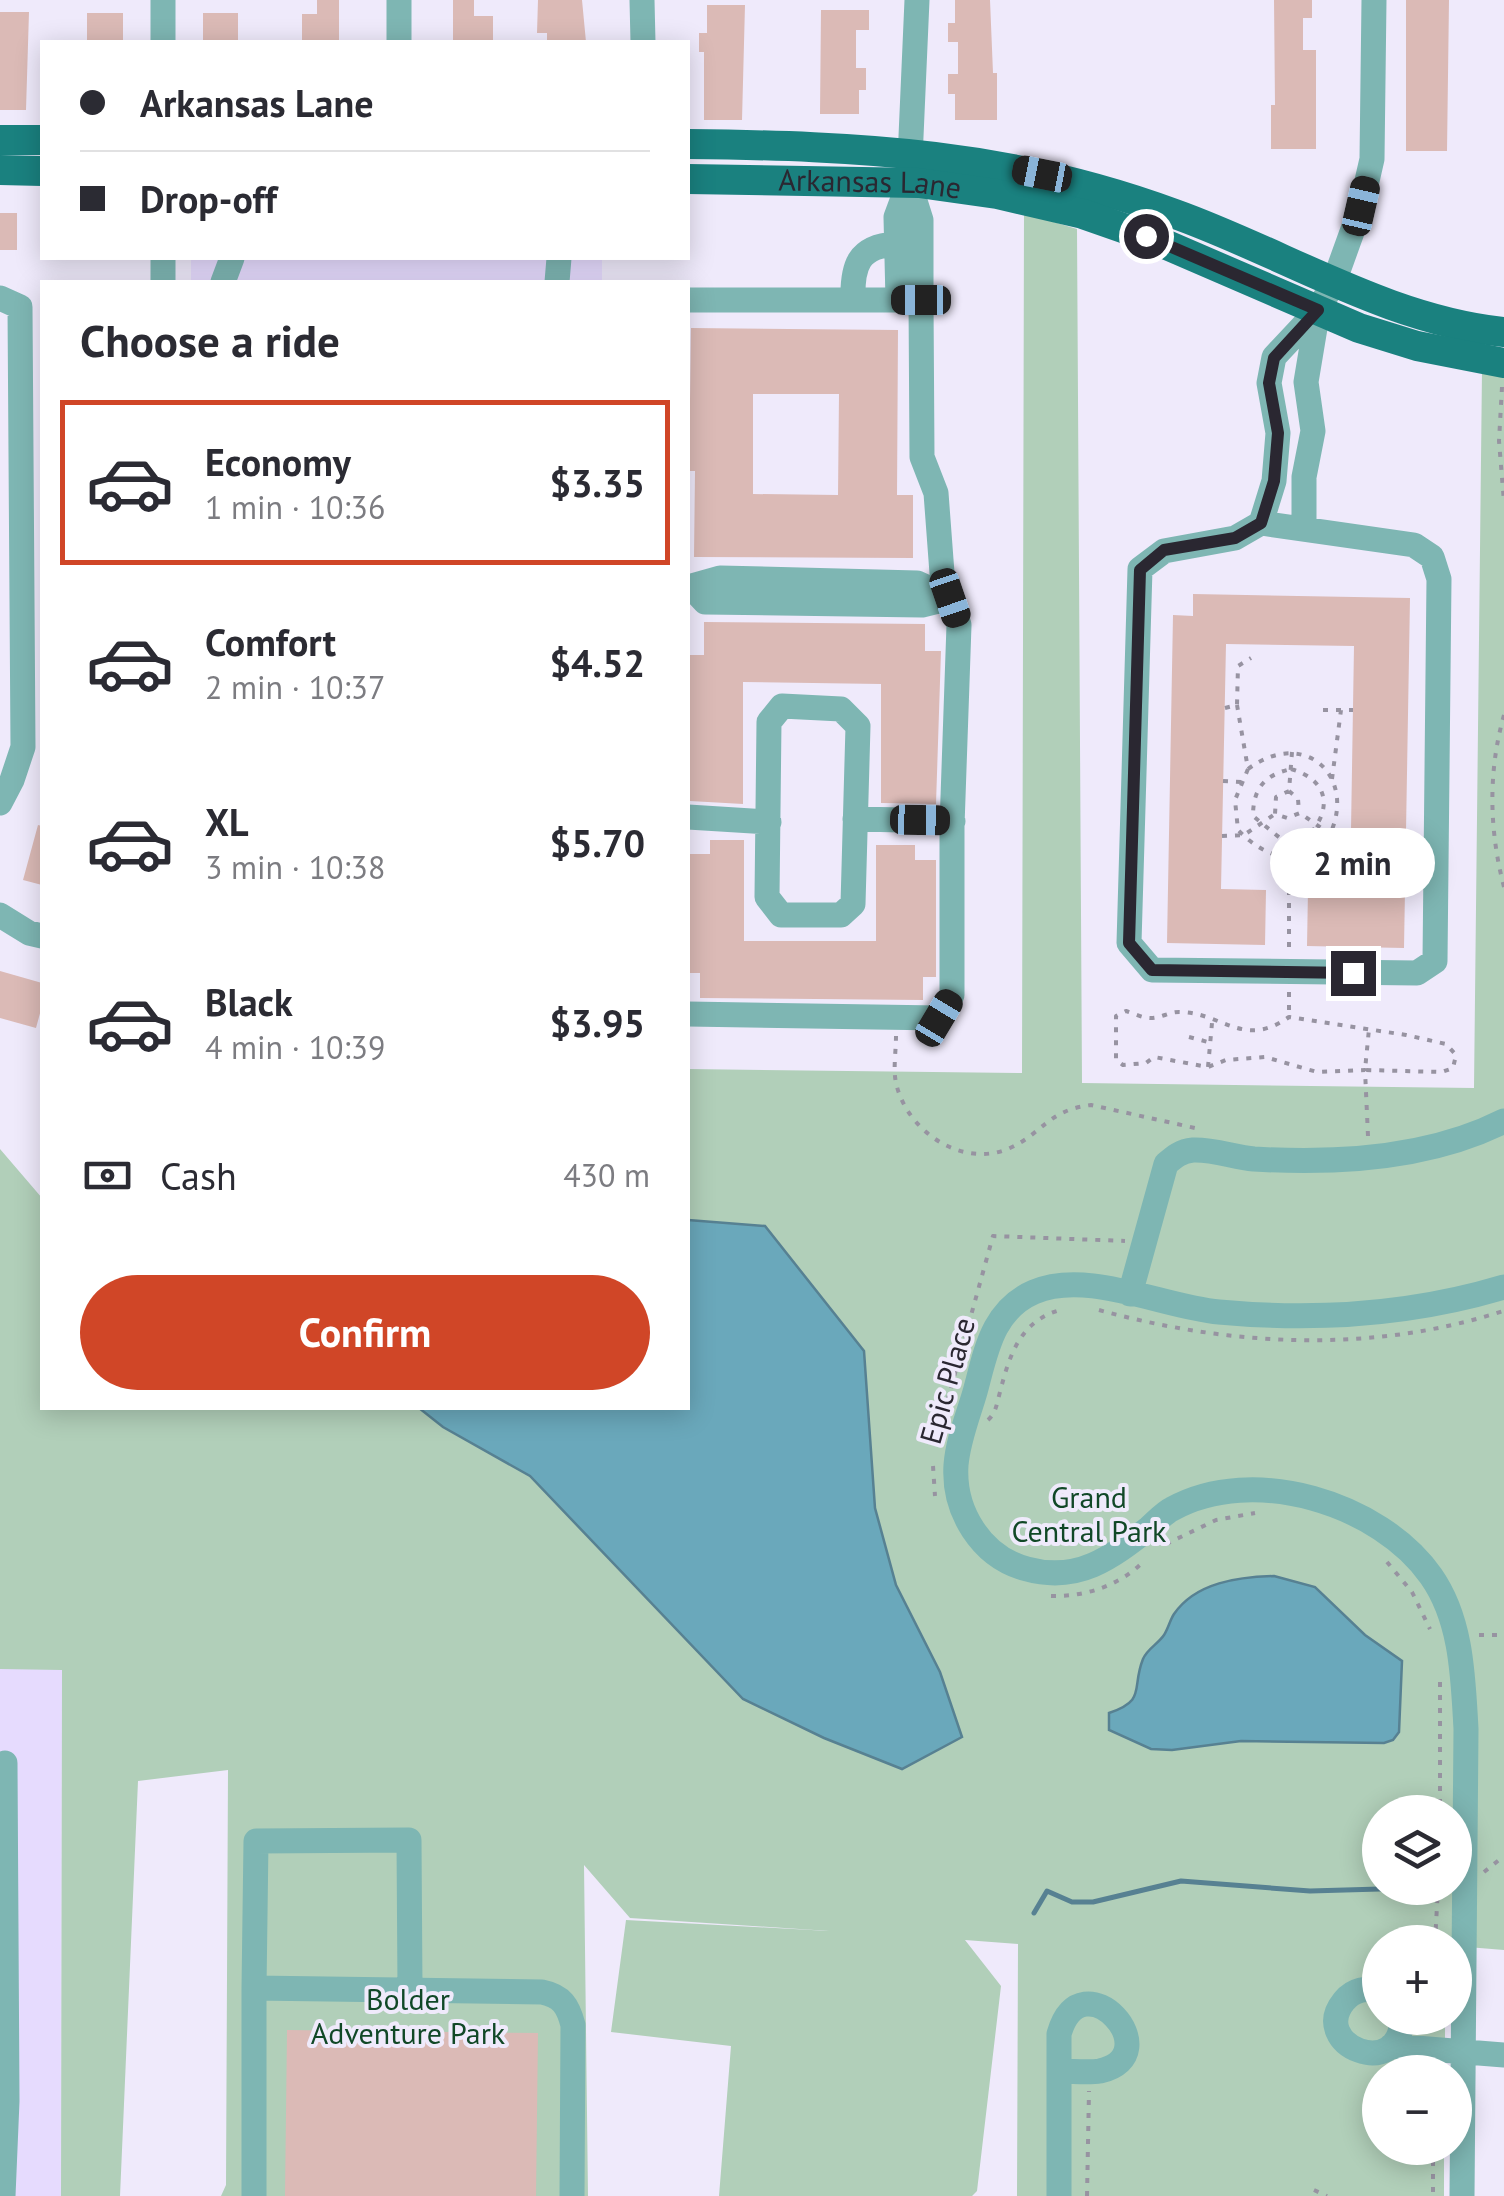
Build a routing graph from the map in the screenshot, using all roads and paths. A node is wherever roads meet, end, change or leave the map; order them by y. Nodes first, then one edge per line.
1 (163, 0) edge
2 (399, 0) edge
3 (642, 0) edge
4 (917, 0) edge
5 (1374, 0) edge
6 (163, 40) edge
7 (399, 40) edge
8 (643, 40) edge
9 (0, 140) edge
10 (40, 140) edge
11 (690, 144) edge
12 (911, 152) junction
13 (0, 170) edge
14 (40, 170) edge
15 (690, 179) edge
16 (909, 182) junction
17 (896, 244) junction
18 (1334, 282) junction
19 (690, 300) edge
20 (853, 300) junction
21 (910, 300) junction
22 (10, 303) edge
23 (1318, 310) junction
24 (1504, 332) edge
25 (1503, 373) edge
26 (1504, 502) edge
27 (1261, 523) junction
28 (11, 524) edge
29 (1304, 527) junction
30 (690, 587) edge
31 (950, 598) junction
32 (1251, 658) dead end
33 (1237, 705) junction
34 (1225, 708) dead end
35 (1323, 710) dead end
36 (1341, 710) junction
37 (1353, 710) dead end
38 (1504, 714) edge
39 (1292, 752) junction
40 (1248, 770) junction
41 (1291, 770) junction
42 (1332, 779) junction
43 (1223, 781) dead end
44 (1241, 782) junction
45 (1289, 792) junction
46 (0, 803) edge
47 (1300, 813) junction
48 (1276, 814) junction
49 (690, 817) edge
50 (855, 820) junction
51 (953, 821) junction
52 (769, 822) junction
53 (1261, 824) junction
54 (1317, 825) junction
55 (1222, 836) dead end
56 (1244, 836) junction
57 (1330, 836) junction
58 (1289, 838) junction
59 (1351, 839) dead end
60 (1324, 846) junction
61 (1290, 858) junction
62 (1504, 887) edge
63 (1323, 890) dead end
64 (0, 915) edge
65 (40, 936) edge
66 (1289, 972) junction
67 (690, 1014) edge
68 (897, 1018) junction
69 (1212, 1021) junction
70 (1369, 1029) junction
71 (1188, 1037) dead end
72 (1208, 1042) junction
73 (1208, 1068) junction
74 (1365, 1070) junction
75 (1504, 1121) edge
76 (1200, 1129) dead end
77 (1368, 1136) dead end
78 (993, 1236) dead end
79 (1144, 1242) junction
80 (1504, 1287) edge
81 (1130, 1294) junction
82 (1071, 1308) dead end
83 (1095, 1309) dead end
84 (1504, 1311) edge
85 (956, 1413) junction
86 (5, 1763) dead end
87 (254, 1988) junction
88 (1362, 1989) edge
89 (410, 1990) junction
90 (1398, 2035) edge
91 (1391, 2046) junction
92 (1465, 2051) junction
93 (1465, 2055) edge
94 (1504, 2055) edge
95 (1060, 2071) junction
96 (1089, 2071) junction
97 (1433, 2165) edge
98 (1464, 2165) edge
99 (1466, 2165) edge
100 (1314, 2190) dead end
101 (3, 2196) edge
102 (254, 2196) edge
103 (572, 2196) edge
104 (1059, 2196) edge
105 (1087, 2196) edge
106 (1328, 2196) edge
107 (1433, 2196) edge
108 (1462, 2196) edge
109 (1471, 2196) edge

1 - 6 street
2 - 7 street
3 - 8 street
4 - 12 street
5 - 18 street
9 - 10 main road
11 - 12 main road, Arkansas Lane
12 - 16 street
12 - 18 main road, Arkansas Lane
13 - 14 main road
15 - 16 main road, Arkansas Lane
16 - 17 street
16 - 21 street
16 - 23 main road, Arkansas Lane
17 - 20 street
17 - 21 street
18 - 23 street
18 - 24 main road, Arkansas Lane
19 - 20 street
20 - 21 street
21 - 31 street
22 - 28 street
23 - 25 main road, Arkansas Lane
23 - 27 street
23 - 29 street
25 - 26 path
27 - 29 street
27 - 66 street
28 - 46 street
29 - 66 street
30 - 31 street
31 - 51 street
32 - 33 path
33 - 34 path
33 - 40 path
35 - 36 path
36 - 37 path
36 - 42 path
38 - 62 path
39 - 40 path
39 - 41 path
39 - 42 path
40 - 44 path
41 - 45 path
41 - 53 path
41 - 54 path
42 - 57 path
43 - 44 path
44 - 56 path
45 - 47 path
45 - 48 path
47 - 48 path
47 - 54 path
48 - 53 path
49 - 52 street
50 - 51 street
50 - 52 street
50 - 52 street
51 - 68 street
53 - 56 path
53 - 58 path
54 - 57 path
54 - 58 path
55 - 56 path
56 - 61 path
57 - 59 path
57 - 60 path
58 - 61 path
60 - 61 path
60 - 63 path
61 - 66 path
64 - 65 street
67 - 68 street
68 - 76 path
69 - 70 path
69 - 72 path
69 - 73 path
70 - 74 path
70 - 74 path
71 - 72 path
72 - 73 path
73 - 74 path
74 - 77 path
75 - 79 street
78 - 79 path
79 - 81 street
80 - 81 street, Epic Place
81 - 85 street, Epic Place
82 - 85 path
83 - 84 path
85 - 92 street, Epic Place
86 - 101 street
87 - 89 street
87 - 89 street
87 - 102 street
88 - 91 street
89 - 103 street
90 - 91 street
91 - 92 street
92 - 93 street, Epic Place
92 - 94 street
95 - 96 street
95 - 96 street
95 - 104 street
96 - 105 path
97 - 107 path
98 - 108 street, Epic Place
99 - 109 street, Epic Place
100 - 106 path

